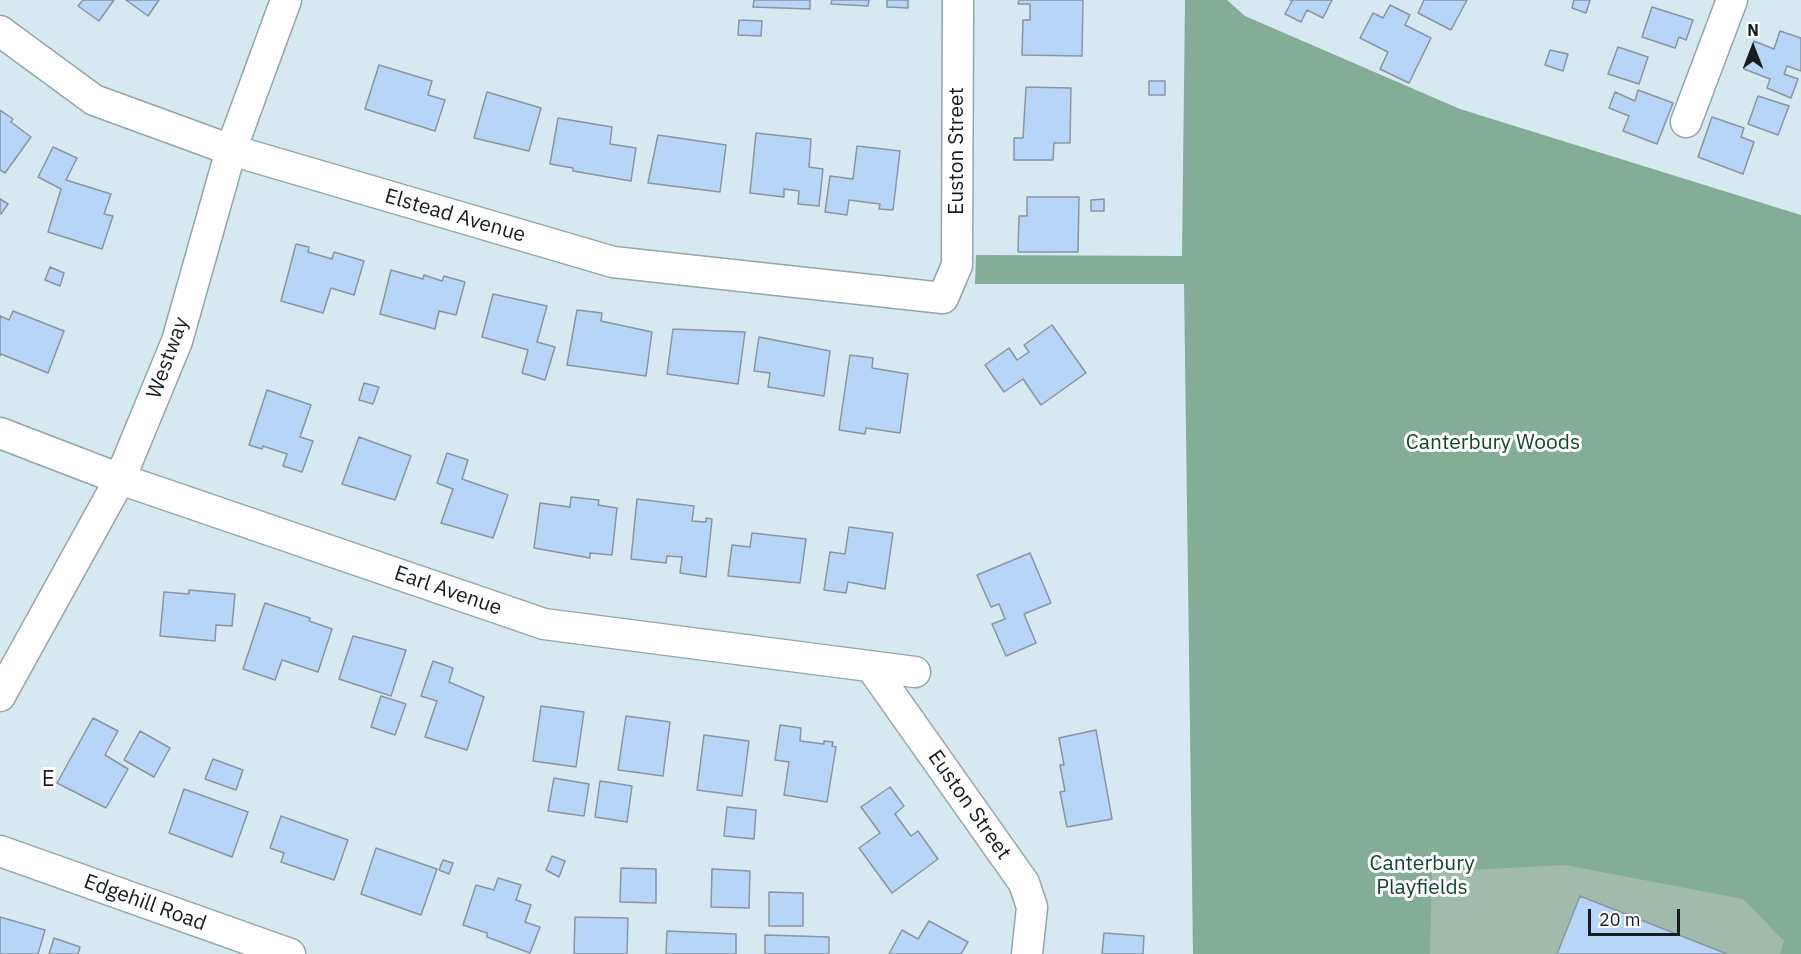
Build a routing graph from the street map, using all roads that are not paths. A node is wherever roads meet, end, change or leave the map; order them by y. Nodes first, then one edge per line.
1 (286, 0) edge
2 (958, 0) edge
3 (1732, 0) edge
4 (0, 31) edge
5 (1686, 122) dead end
6 (231, 150) junction
7 (943, 298) joint
8 (0, 433) edge
9 (120, 479) junction
10 (872, 668) junction
11 (915, 672) dead end
12 (0, 696) edge
13 (0, 851) edge
14 (290, 954) edge
15 (1027, 954) edge

1 - 6 street, Westway
2 - 7 street, Euston Street
3 - 5 street
4 - 6 street, Elstead Avenue
6 - 7 street, Elstead Avenue
6 - 9 street, Westway
8 - 9 street, Earl Avenue
9 - 10 street, Earl Avenue
9 - 12 street, Westway
10 - 11 street, Earl Avenue
10 - 15 street, Euston Street
13 - 14 street, Edgehill Road

